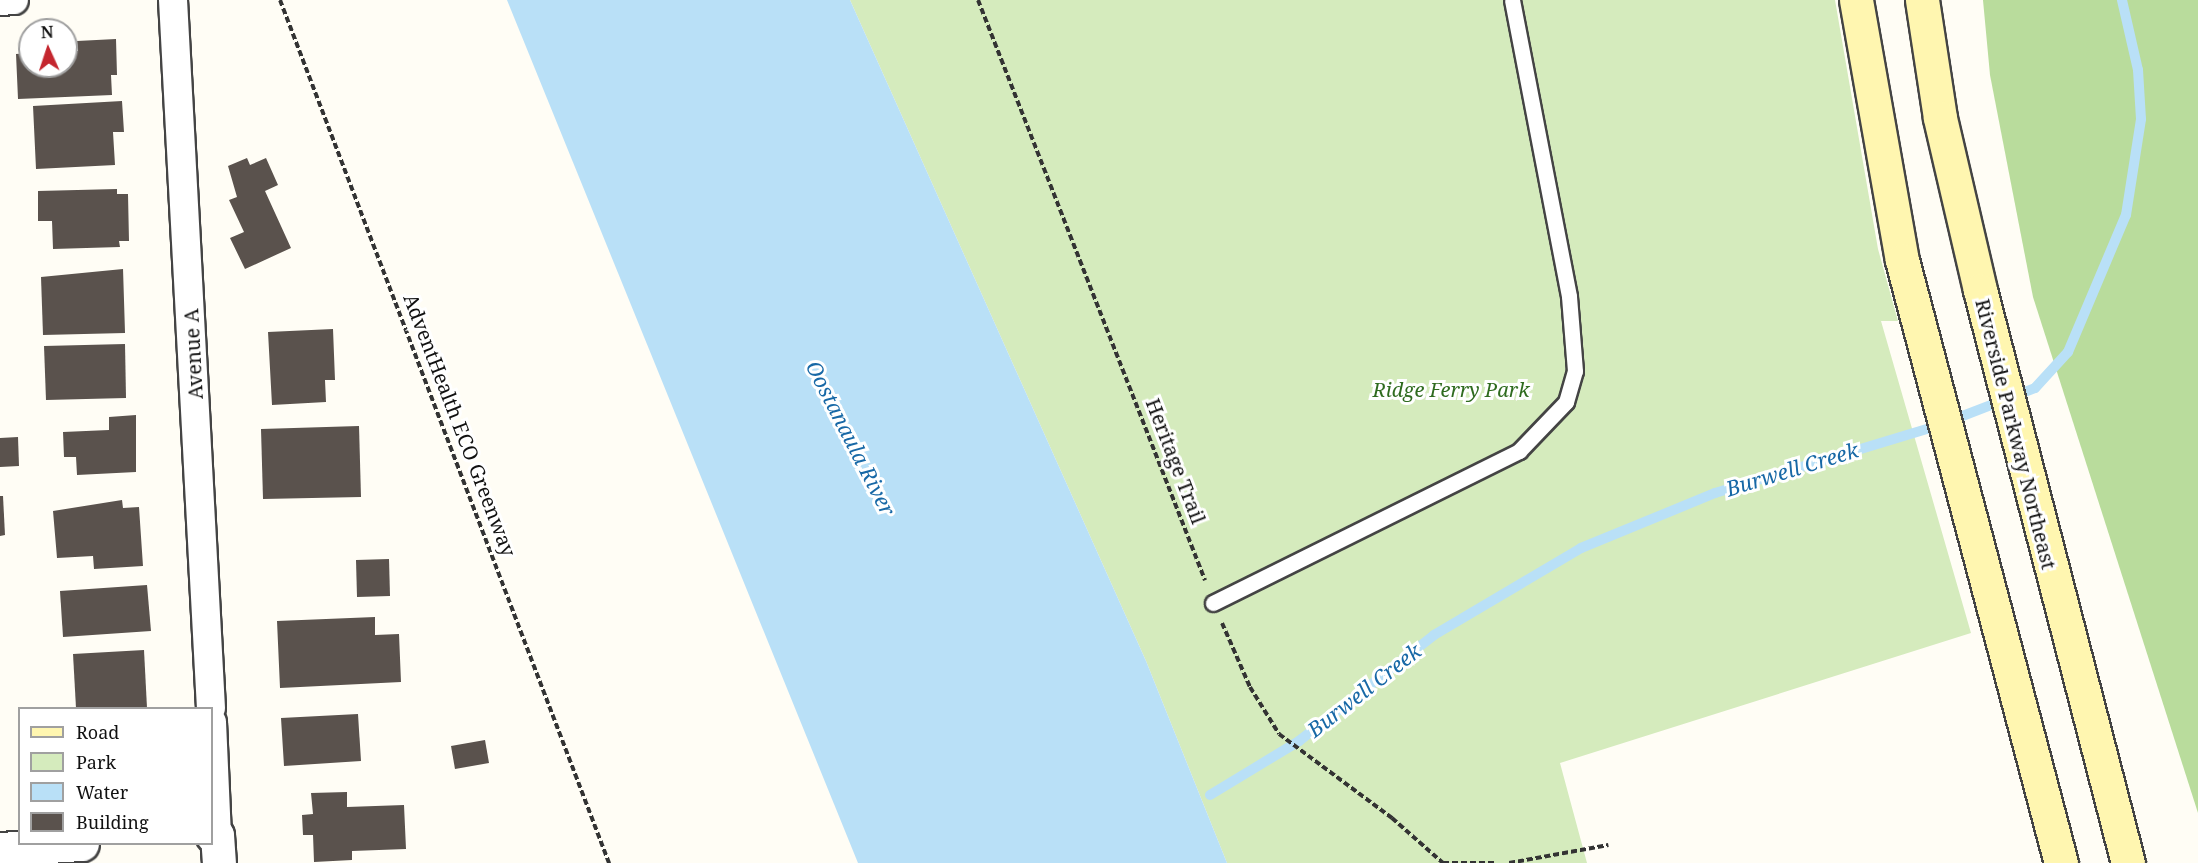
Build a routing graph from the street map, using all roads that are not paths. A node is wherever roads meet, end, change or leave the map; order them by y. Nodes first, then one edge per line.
1 (14, 0) edge
2 (173, 0) edge
3 (1512, 0) edge
4 (1856, 0) edge
5 (1922, 0) edge
6 (0, 1) edge
7 (1213, 603) road end
8 (211, 707) edge
9 (213, 752) edge
10 (216, 844) edge
11 (55, 845) edge
12 (0, 849) edge
13 (2061, 863) edge
14 (2128, 863) edge

1 - 6 street
2 - 8 street, Avenue A
3 - 7 lane
4 - 13 main road
5 - 14 main road, Riverside Parkway Northeast
9 - 10 street
11 - 12 street

